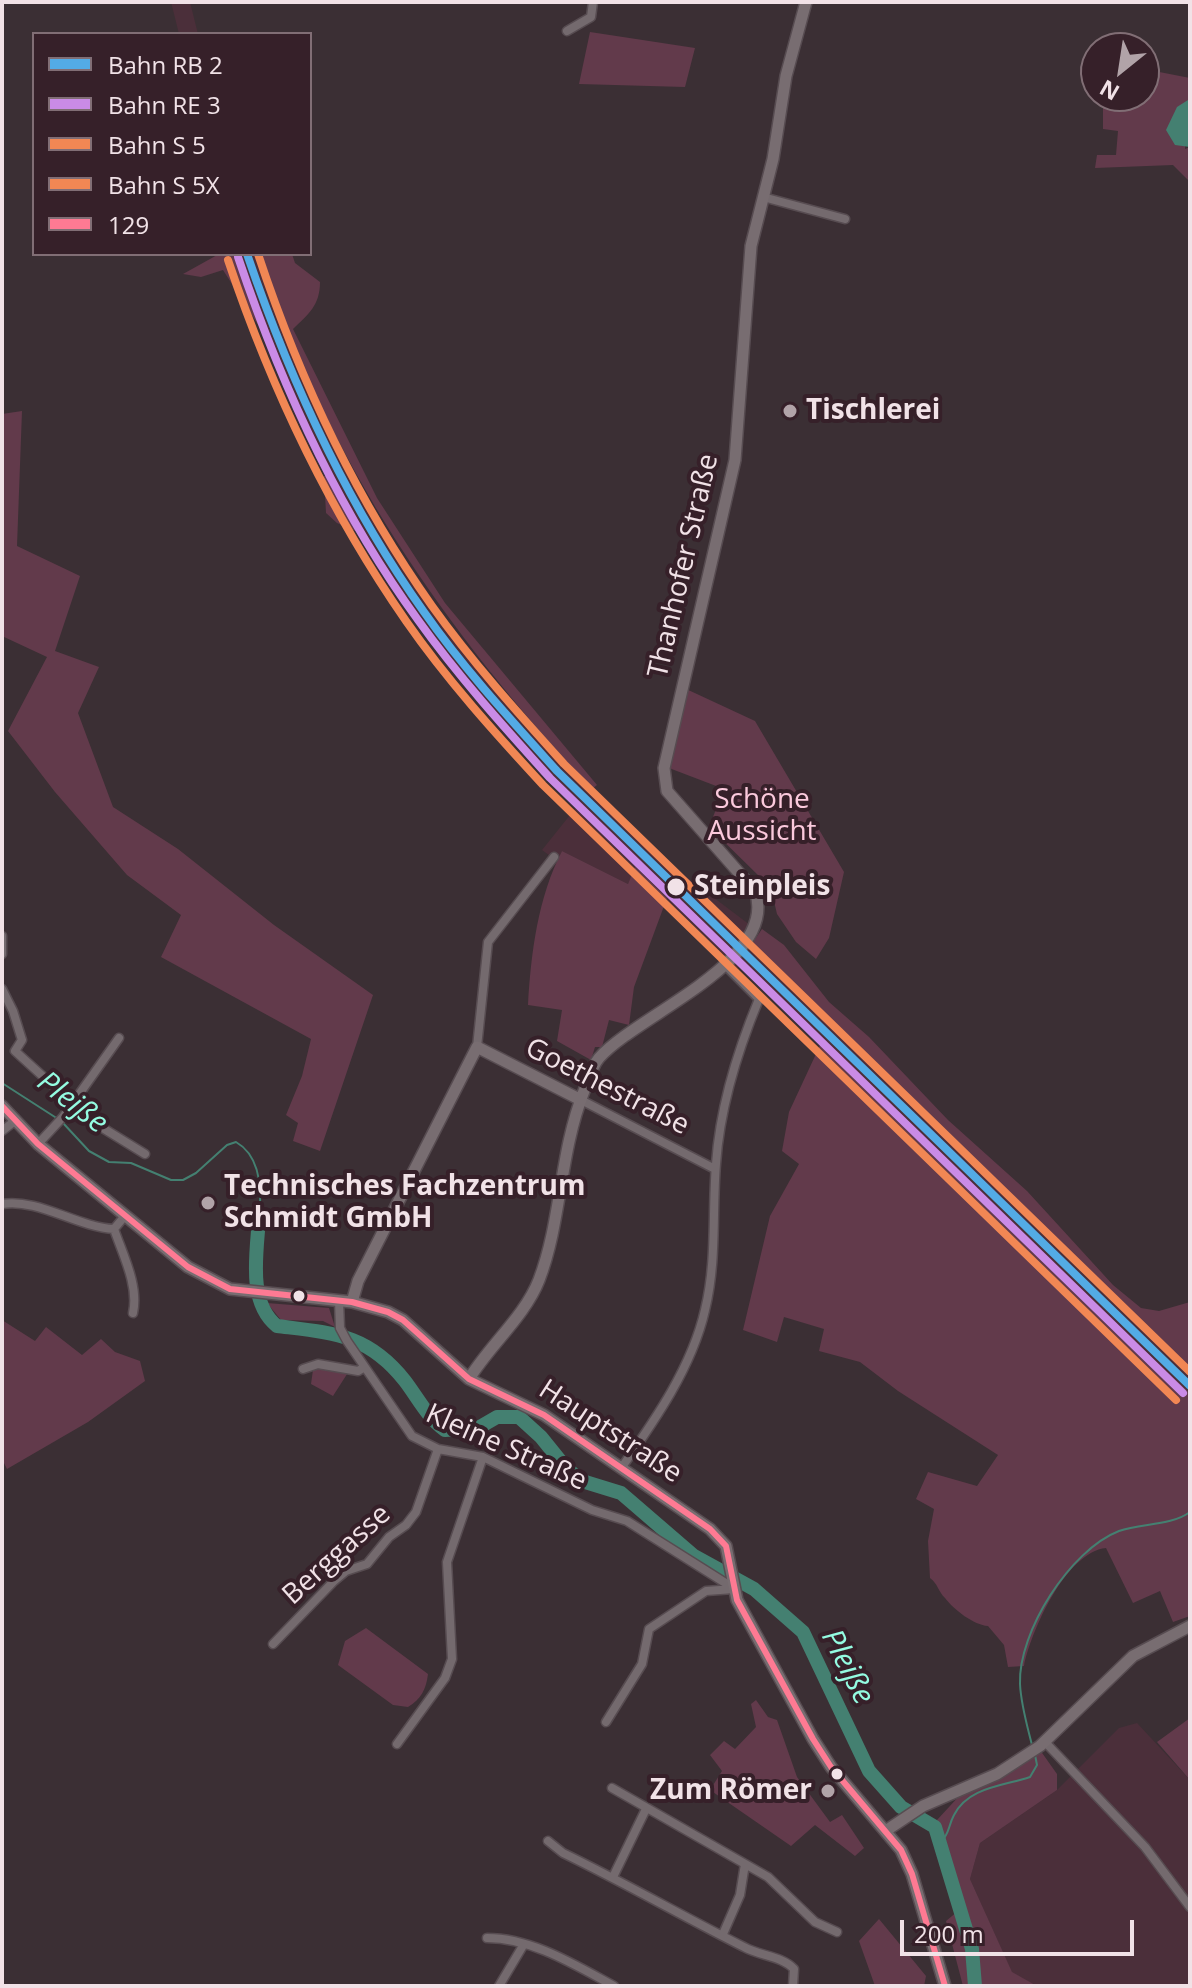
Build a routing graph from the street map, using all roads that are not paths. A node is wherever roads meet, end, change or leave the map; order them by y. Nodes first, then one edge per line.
1 (593, 2) edge
2 (806, 2) edge
3 (567, 31) dead end
4 (763, 197) junction
5 (845, 219) dead end
6 (554, 857) dead end
7 (2, 936) edge
8 (2, 954) edge
9 (725, 965) junction
10 (2, 989) edge
11 (119, 1038) dead end
12 (477, 1047) junction
13 (581, 1100) junction
14 (72, 1105) junction
15 (2, 1106) edge
16 (16, 1120) junction
17 (2, 1131) edge
18 (38, 1144) junction
19 (145, 1154) dead end
20 (715, 1169) junction
21 (2, 1204) edge
22 (124, 1217) junction
23 (114, 1229) junction
24 (354, 1296) junction
25 (339, 1301) junction
26 (133, 1313) dead end
27 (363, 1368) junction
28 (303, 1369) dead end
29 (469, 1379) junction
30 (438, 1449) junction
31 (483, 1457) junction
32 (622, 1467) junction
33 (735, 1587) junction
34 (1190, 1626) edge
35 (273, 1644) dead end
36 (606, 1722) dead end
37 (397, 1744) dead end
38 (1038, 1747) junction
39 (612, 1788) dead end
40 (646, 1809) junction
41 (887, 1830) junction
42 (548, 1841) dead end
43 (745, 1864) junction
44 (613, 1877) junction
45 (1190, 1907) edge
46 (837, 1932) dead end
47 (723, 1934) junction
48 (487, 1938) dead end
49 (524, 1944) junction
50 (499, 1986) edge
51 (614, 1986) edge
52 (793, 1986) edge
53 (945, 1986) edge

1 - 3 street
2 - 4 street, Thanhofer Straße
4 - 5 street
4 - 9 street, Thanhofer Straße
6 - 12 street
7 - 8 street
9 - 13 street
9 - 20 street
10 - 14 street
11 - 14 street
12 - 13 street, Goethestraße
12 - 24 street
13 - 20 street, Goethestraße
13 - 29 street
14 - 18 street
14 - 19 street
15 - 16 street, Hauptstraße
16 - 17 street
16 - 18 street, Hauptstraße
18 - 22 street, Hauptstraße
20 - 32 street
21 - 23 street
22 - 23 street
22 - 25 street, Hauptstraße
23 - 26 street
24 - 25 street, Hauptstraße
24 - 29 street, Hauptstraße
25 - 27 street, Kleine Straße
27 - 28 street
27 - 30 street, Kleine Straße
29 - 32 street, Hauptstraße
30 - 31 street, Kleine Straße
30 - 35 street, Berggasse
31 - 33 street, Kleine Straße
31 - 37 street
32 - 33 street, Hauptstraße
33 - 36 street
33 - 41 street, Hauptstraße
34 - 38 street
38 - 41 street
38 - 45 street
39 - 40 street
40 - 43 street
40 - 44 street
41 - 53 street, Hauptstraße
42 - 44 street
43 - 46 street
43 - 47 street
44 - 47 street
47 - 52 street
48 - 49 street
49 - 50 street
49 - 51 street

